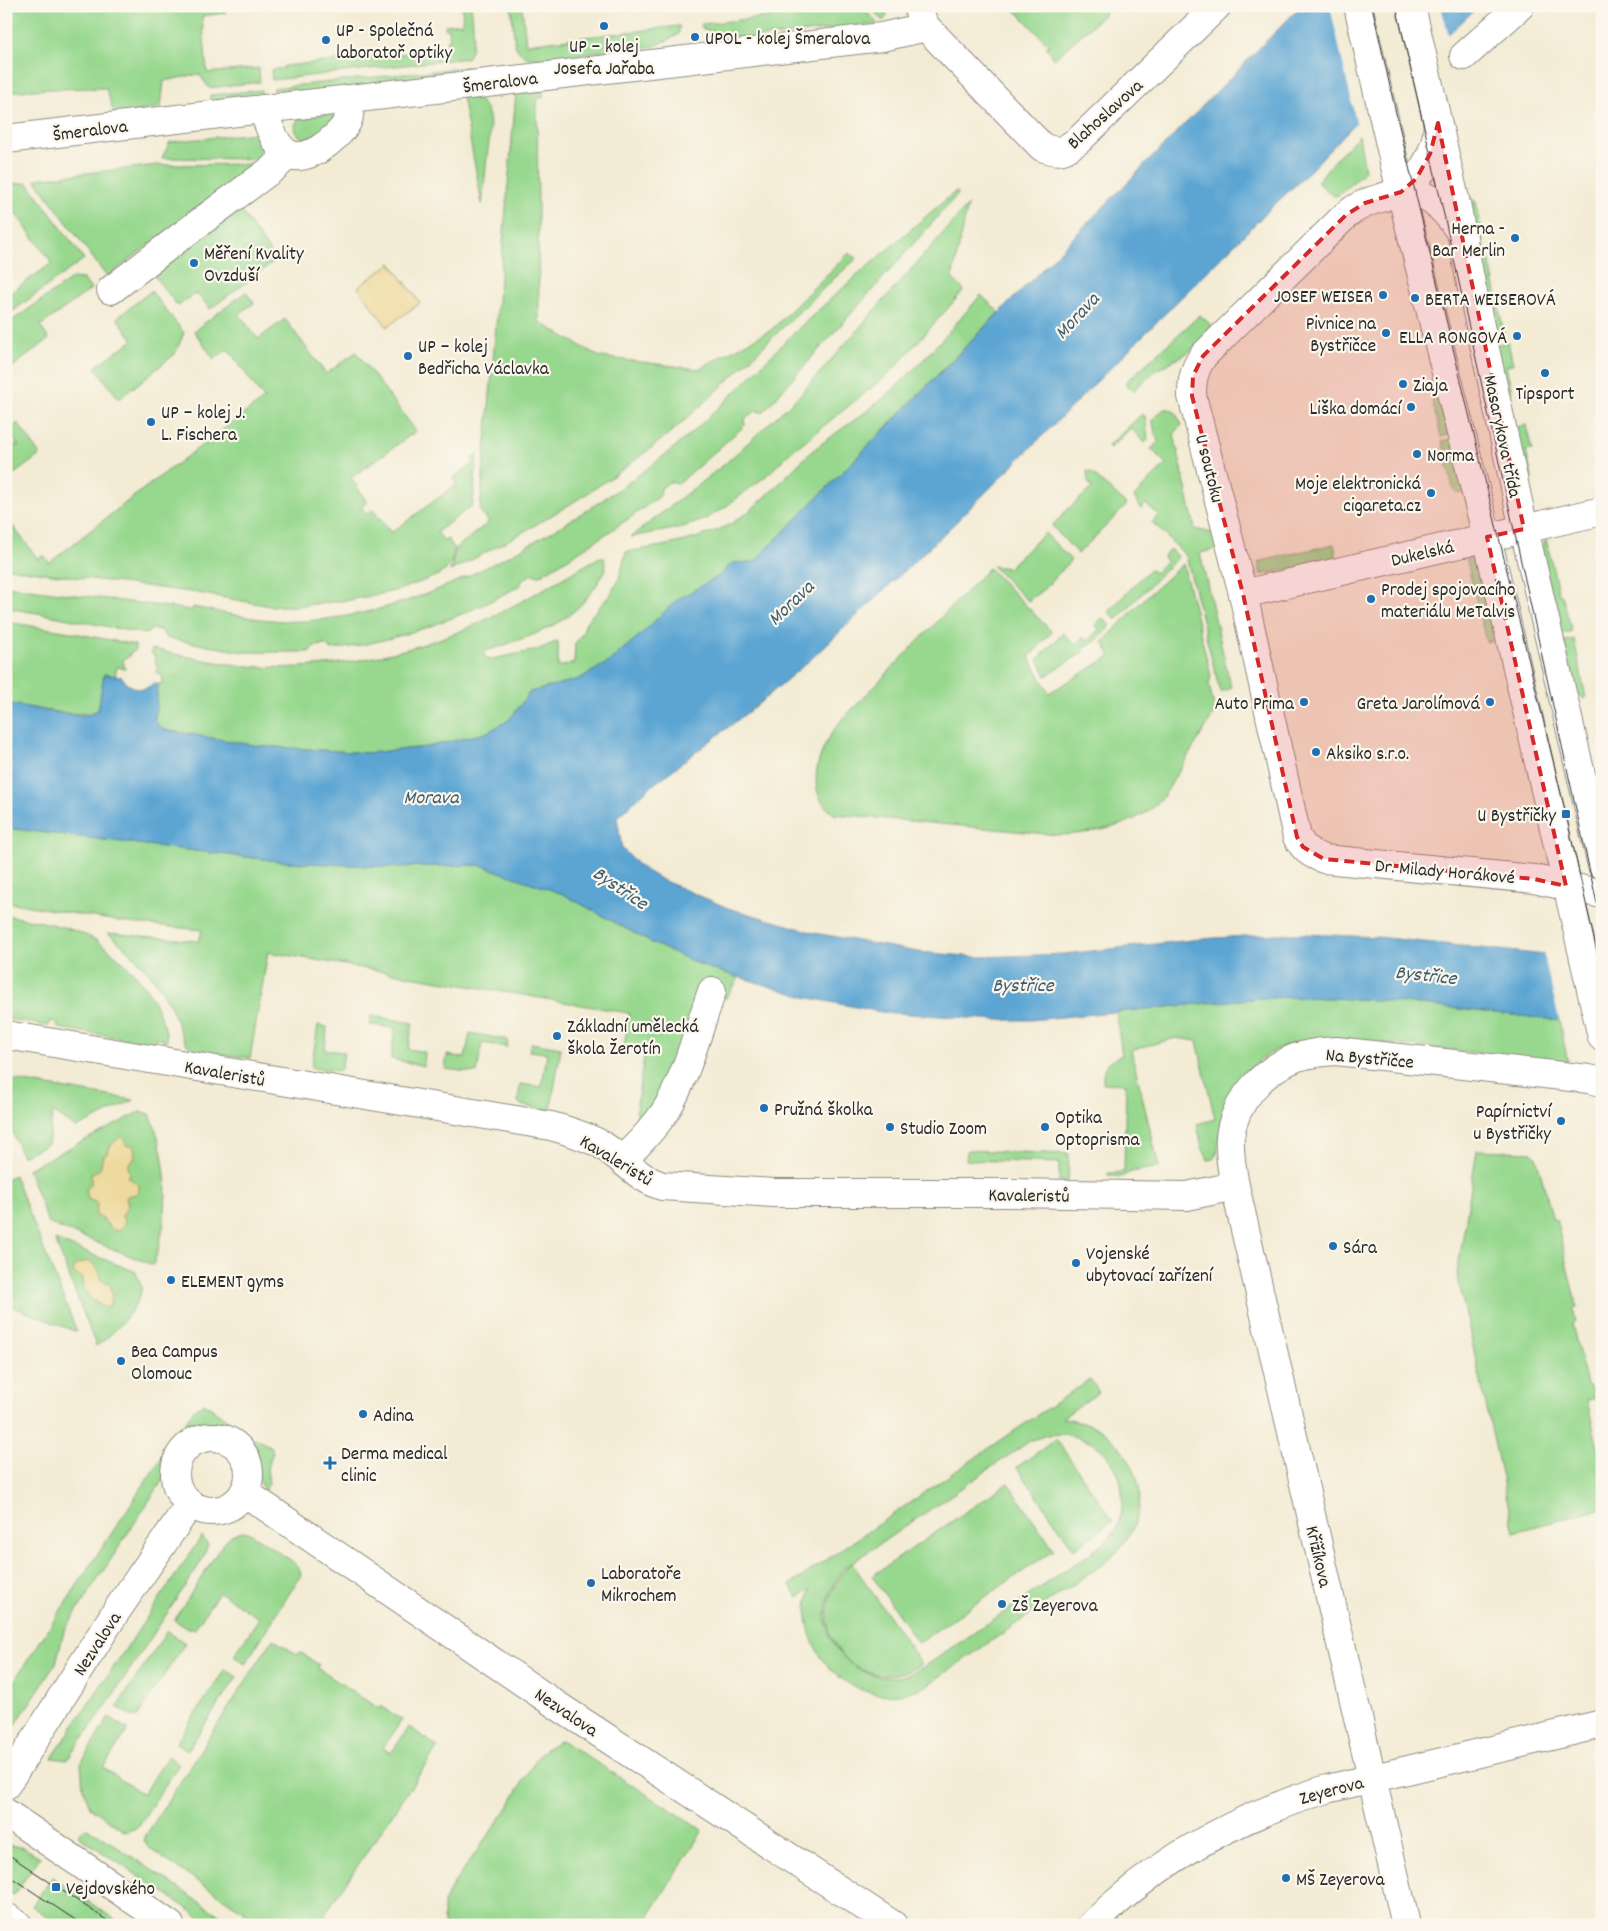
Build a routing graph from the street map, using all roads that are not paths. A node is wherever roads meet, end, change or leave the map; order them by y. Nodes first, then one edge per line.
1 (1217, 6) edge
2 (1358, 6) edge
3 (1411, 6) edge
4 (1520, 6) edge
5 (922, 16) edge
6 (1464, 56) dead end
7 (348, 100) junction
8 (263, 110) junction
9 (1438, 123) junction
10 (6, 139) edge
11 (289, 154) junction
12 (1401, 192) junction
13 (1463, 237) junction
14 (111, 290) dead end
15 (1602, 511) edge
16 (1524, 529) junction
17 (1487, 537) junction
18 (1243, 594) junction
19 (1297, 837) joint
20 (1602, 865) edge
21 (1566, 886) junction
22 (1602, 894) edge
23 (712, 991) dead end
24 (6, 1034) edge
25 (1602, 1037) edge
26 (1602, 1082) edge
27 (623, 1160) junction
28 (1235, 1186) junction
29 (244, 1492) junction
30 (190, 1504) junction
31 (1602, 1724) edge
32 (1372, 1778) junction
33 (6, 1785) edge
34 (6, 1813) edge
35 (6, 1917) edge
36 (18, 1925) edge
37 (170, 1925) edge
38 (893, 1925) edge
39 (1092, 1925) edge
40 (1406, 1925) edge

1 - 5 street, Blahoslavova
2 - 12 street, Masarykova třída
3 - 9 street, Masarykova třída
4 - 6 street
5 - 7 street, Šmeralova
7 - 8 street, Šmeralova
7 - 11 street
8 - 10 street, Šmeralova
8 - 11 street
9 - 12 street, U soutoku
9 - 13 street, Masarykova třída
11 - 14 street
12 - 13 street
12 - 17 street, Masarykova třída
12 - 18 street, U soutoku
13 - 16 street, Masarykova třída
15 - 16 street, Dukelská
16 - 17 street, Dukelská
16 - 20 street, Masarykova třída
17 - 18 street, Dukelská
17 - 21 street, Masarykova třída
18 - 19 street, U soutoku
19 - 21 street, Dr. Milady Horákové
21 - 22 street, Dr. Milady Horákové
21 - 25 street, Masarykova třída
23 - 27 street
24 - 27 street, Kavaleristů
26 - 28 street, Na Bystřičce
27 - 28 street, Kavaleristů
28 - 32 street, Křižíkova
29 - 30 street
29 - 30 street
29 - 38 street, Nezvalova
30 - 33 street, Nezvalova
31 - 32 street, Zeyerova
32 - 39 street, Zeyerova
32 - 40 street, Křižíkova
34 - 37 street
35 - 36 street

